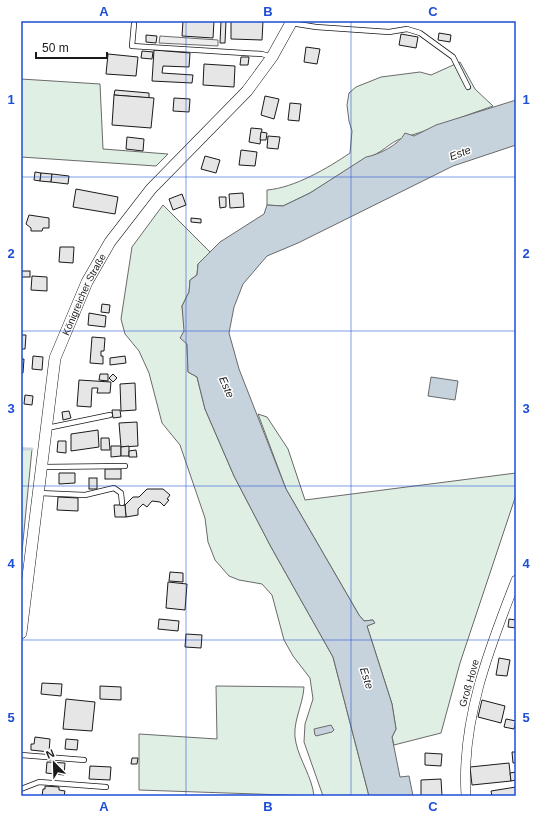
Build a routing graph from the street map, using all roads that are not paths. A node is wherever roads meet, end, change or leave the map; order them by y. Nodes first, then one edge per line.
1 (292, 22) edge
2 (134, 24) dead end
3 (272, 57) junction
4 (468, 87) dead end
5 (110, 415) dead end
6 (46, 428) junction
7 (125, 466) dead end
8 (40, 467) junction
9 (37, 493) junction
10 (122, 503) dead end
11 (516, 580) edge
12 (23, 597) edge
13 (21, 633) edge
14 (21, 755) edge
15 (84, 760) dead end
16 (106, 787) dead end
17 (21, 789) edge
18 (466, 796) edge

1 - 3 street, Königreicher Straße
1 - 4 lane
2 - 3 lane
3 - 6 street, Königreicher Straße
5 - 6 lane
6 - 8 street, Königreicher Straße
7 - 8 lane
8 - 9 street, Königreicher Straße
9 - 10 lane
9 - 12 street, Königreicher Straße
11 - 18 street, Groß Hove
12 - 13 street, Königreicher Straße
14 - 15 lane
16 - 17 lane

